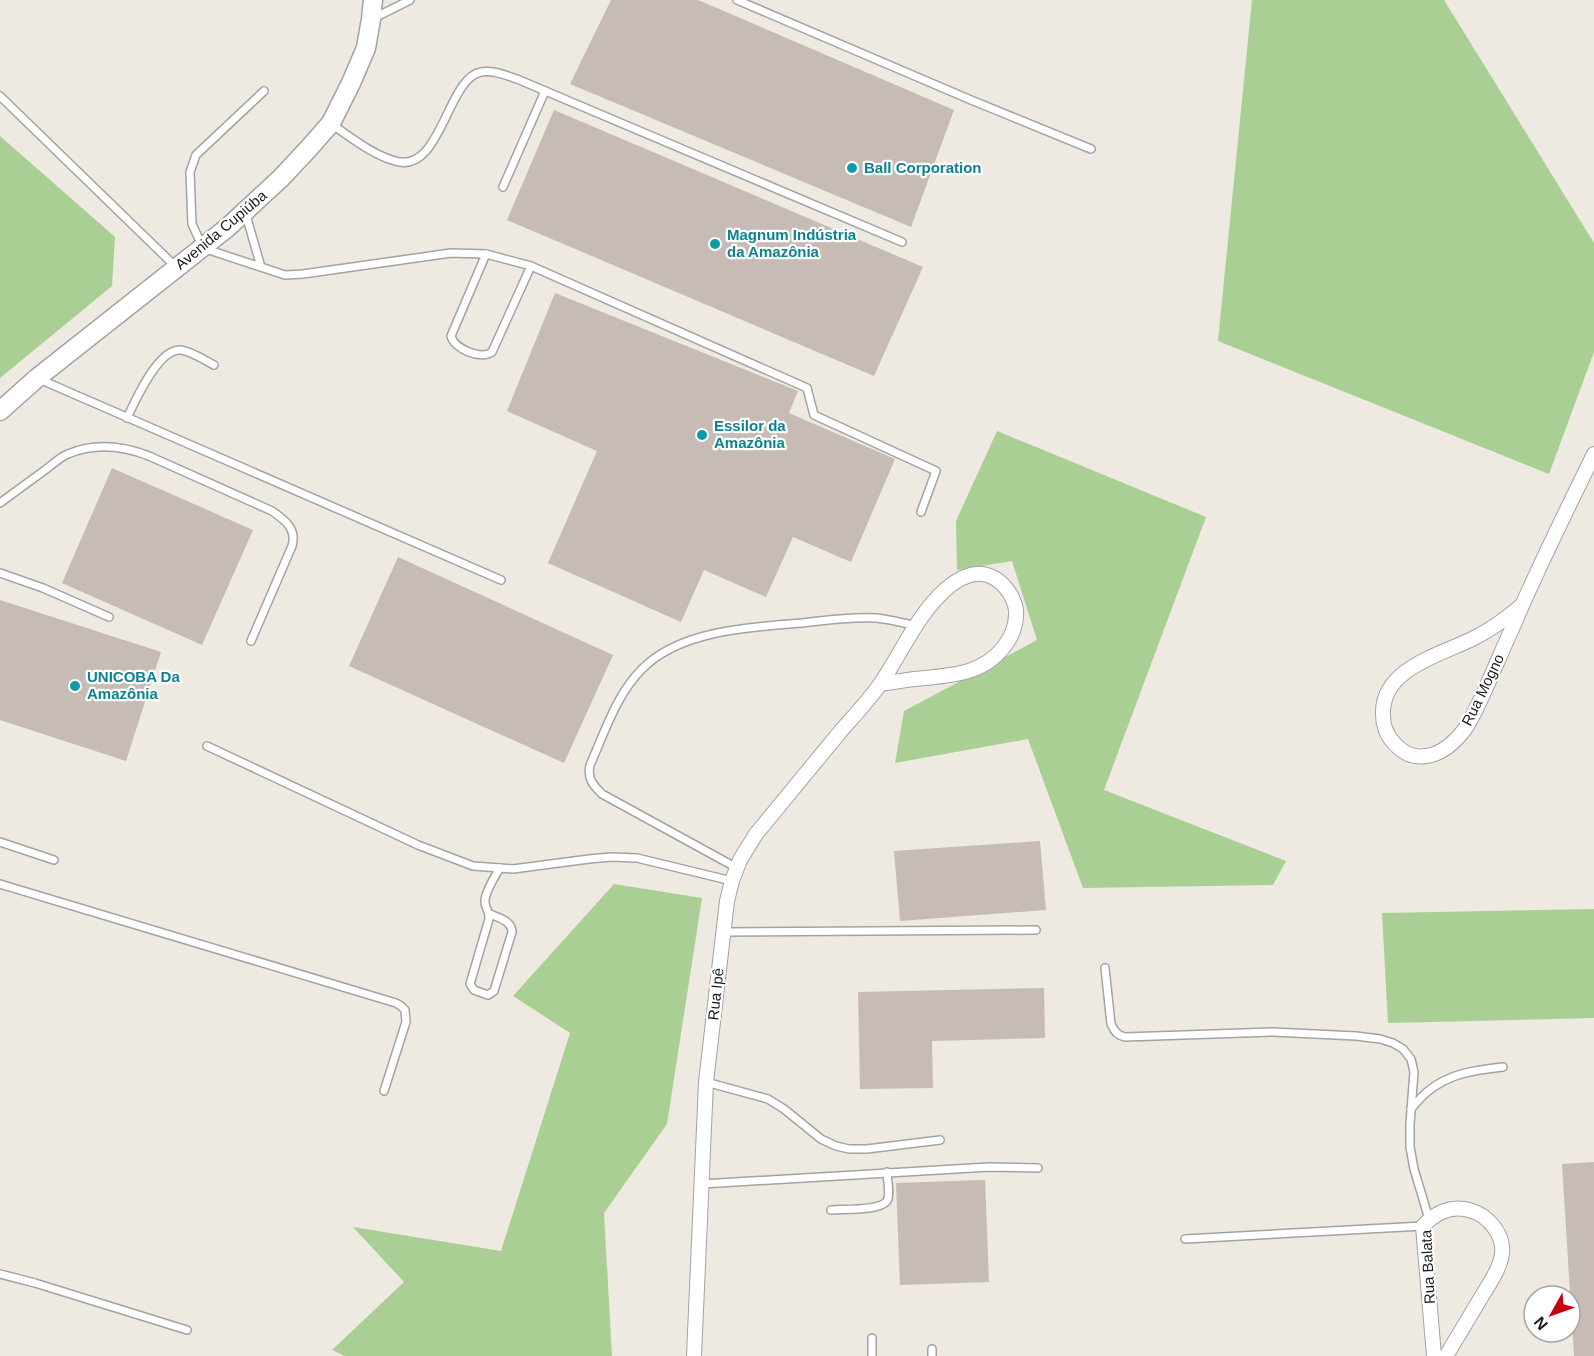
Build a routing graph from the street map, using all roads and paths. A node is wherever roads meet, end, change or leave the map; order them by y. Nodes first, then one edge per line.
1 (373, 0) edge
2 (410, 0) edge
3 (737, 0) edge
4 (371, 19) junction
5 (544, 90) junction
6 (264, 91) dead end
7 (0, 96) edge
8 (331, 123) junction
9 (1090, 149) dead end
10 (503, 187) dead end
11 (245, 212) junction
12 (902, 242) dead end
13 (203, 248) junction
14 (486, 254) junction
15 (531, 266) junction
16 (261, 267) junction
17 (177, 268) junction
18 (214, 365) dead end
19 (37, 378) junction
20 (0, 411) edge
21 (127, 418) junction
22 (1594, 454) edge
23 (0, 503) edge
24 (921, 512) dead end
25 (0, 573) edge
26 (501, 580) dead end
27 (1522, 605) junction
28 (109, 616) dead end
29 (916, 626) junction
30 (251, 641) dead end
31 (880, 684) junction
32 (207, 746) dead end
33 (0, 842) edge
34 (54, 860) dead end
35 (500, 868) junction
36 (735, 874) junction
37 (0, 884) edge
38 (490, 914) junction
39 (1036, 930) dead end
40 (722, 932) junction
41 (1104, 968) dead end
42 (1503, 1066) dead end
43 (706, 1082) junction
44 (384, 1091) dead end
45 (1411, 1109) junction
46 (940, 1140) dead end
47 (1038, 1168) dead end
48 (887, 1172) junction
49 (702, 1184) junction
50 (831, 1210) dead end
51 (1426, 1222) junction
52 (1185, 1239) dead end
53 (0, 1274) edge
54 (187, 1330) dead end
55 (872, 1338) dead end
56 (694, 1356) edge
57 (872, 1356) edge
58 (1434, 1356) edge
59 (1446, 1356) edge

1 - 4 street, Avenida Cupiúba
2 - 4 lane
3 - 9 lane
4 - 8 street, Avenida Cupiúba
5 - 8 lane
5 - 10 lane
5 - 12 lane
6 - 13 lane
7 - 17 lane
8 - 11 street, Avenida Cupiúba
11 - 13 street, Avenida Cupiúba
11 - 16 lane
13 - 16 lane
13 - 17 street, Avenida Cupiúba
14 - 15 lane
14 - 15 lane
14 - 16 lane
15 - 24 lane
17 - 19 street, Avenida Cupiúba
18 - 21 lane
19 - 20 street, Avenida Cupiúba
19 - 21 lane
21 - 26 lane
22 - 27 street, Rua Mogno
23 - 30 lane
25 - 28 lane
27 - 27 street, Rua Mogno
29 - 31 street, Rua Ipê
29 - 31 street, Rua Ipê
29 - 36 lane
31 - 36 street, Rua Ipê
32 - 35 lane
33 - 34 lane
35 - 36 lane
35 - 38 lane
36 - 40 street, Rua Ipê
37 - 44 lane
38 - 38 lane
39 - 40 lane
40 - 43 street, Rua Ipê
41 - 45 lane
42 - 45 lane
43 - 46 lane
43 - 49 street, Rua Ipê
45 - 51 lane
47 - 48 lane
48 - 49 lane
48 - 50 lane
49 - 56 street, Rua Ipê
51 - 52 lane
51 - 58 street, Rua Balata
51 - 59 street, Rua Balata
53 - 54 lane
55 - 57 lane

